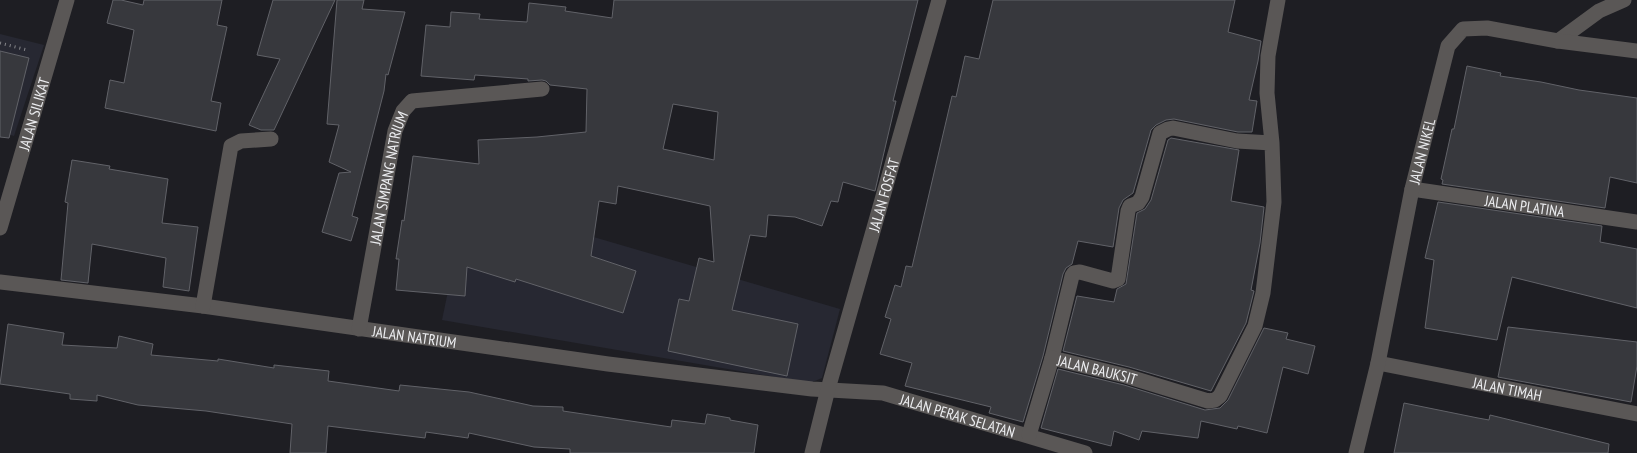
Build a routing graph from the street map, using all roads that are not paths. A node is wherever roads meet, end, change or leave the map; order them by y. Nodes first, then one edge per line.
1 (68, 0) edge
2 (939, 0) edge
3 (1278, 0) edge
4 (1624, 0) edge
5 (1558, 41) junction
6 (1637, 52) edge
7 (542, 89) dead end
8 (271, 140) dead end
9 (1272, 143) junction
10 (1412, 189) junction
11 (1637, 222) edge
12 (0, 228) edge
13 (0, 282) edge
14 (203, 306) junction
15 (359, 329) junction
16 (1052, 358) junction
17 (1378, 363) junction
18 (828, 390) junction
19 (1637, 414) edge
20 (1029, 436) junction
21 (812, 453) edge
22 (1084, 453) edge
23 (1356, 453) edge

1 - 12 street, JALAN SILIKAT
2 - 18 street, JALAN FOSFAT
3 - 9 street, JALAN BAUKSIT
4 - 5 street
5 - 6 street, JALAN NIKEL
5 - 10 street, JALAN NIKEL
7 - 15 street, JALAN SIMPANG NATRIUM
8 - 14 street
9 - 16 street, JALAN BAUKSIT
9 - 16 street, JALAN BAUKSIT
10 - 11 street, JALAN PLATINA
10 - 17 street, JALAN NIKEL
13 - 14 street, JALAN NATRIUM
14 - 15 street, JALAN NATRIUM
15 - 18 street, JALAN NATRIUM
16 - 20 street
17 - 19 street, JALAN TIMAH
17 - 23 street, JALAN NIKEL
18 - 20 street, JALAN PERAK SELATAN
18 - 21 street, JALAN FOSFAT
20 - 22 street, JALAN PERAK SELATAN

